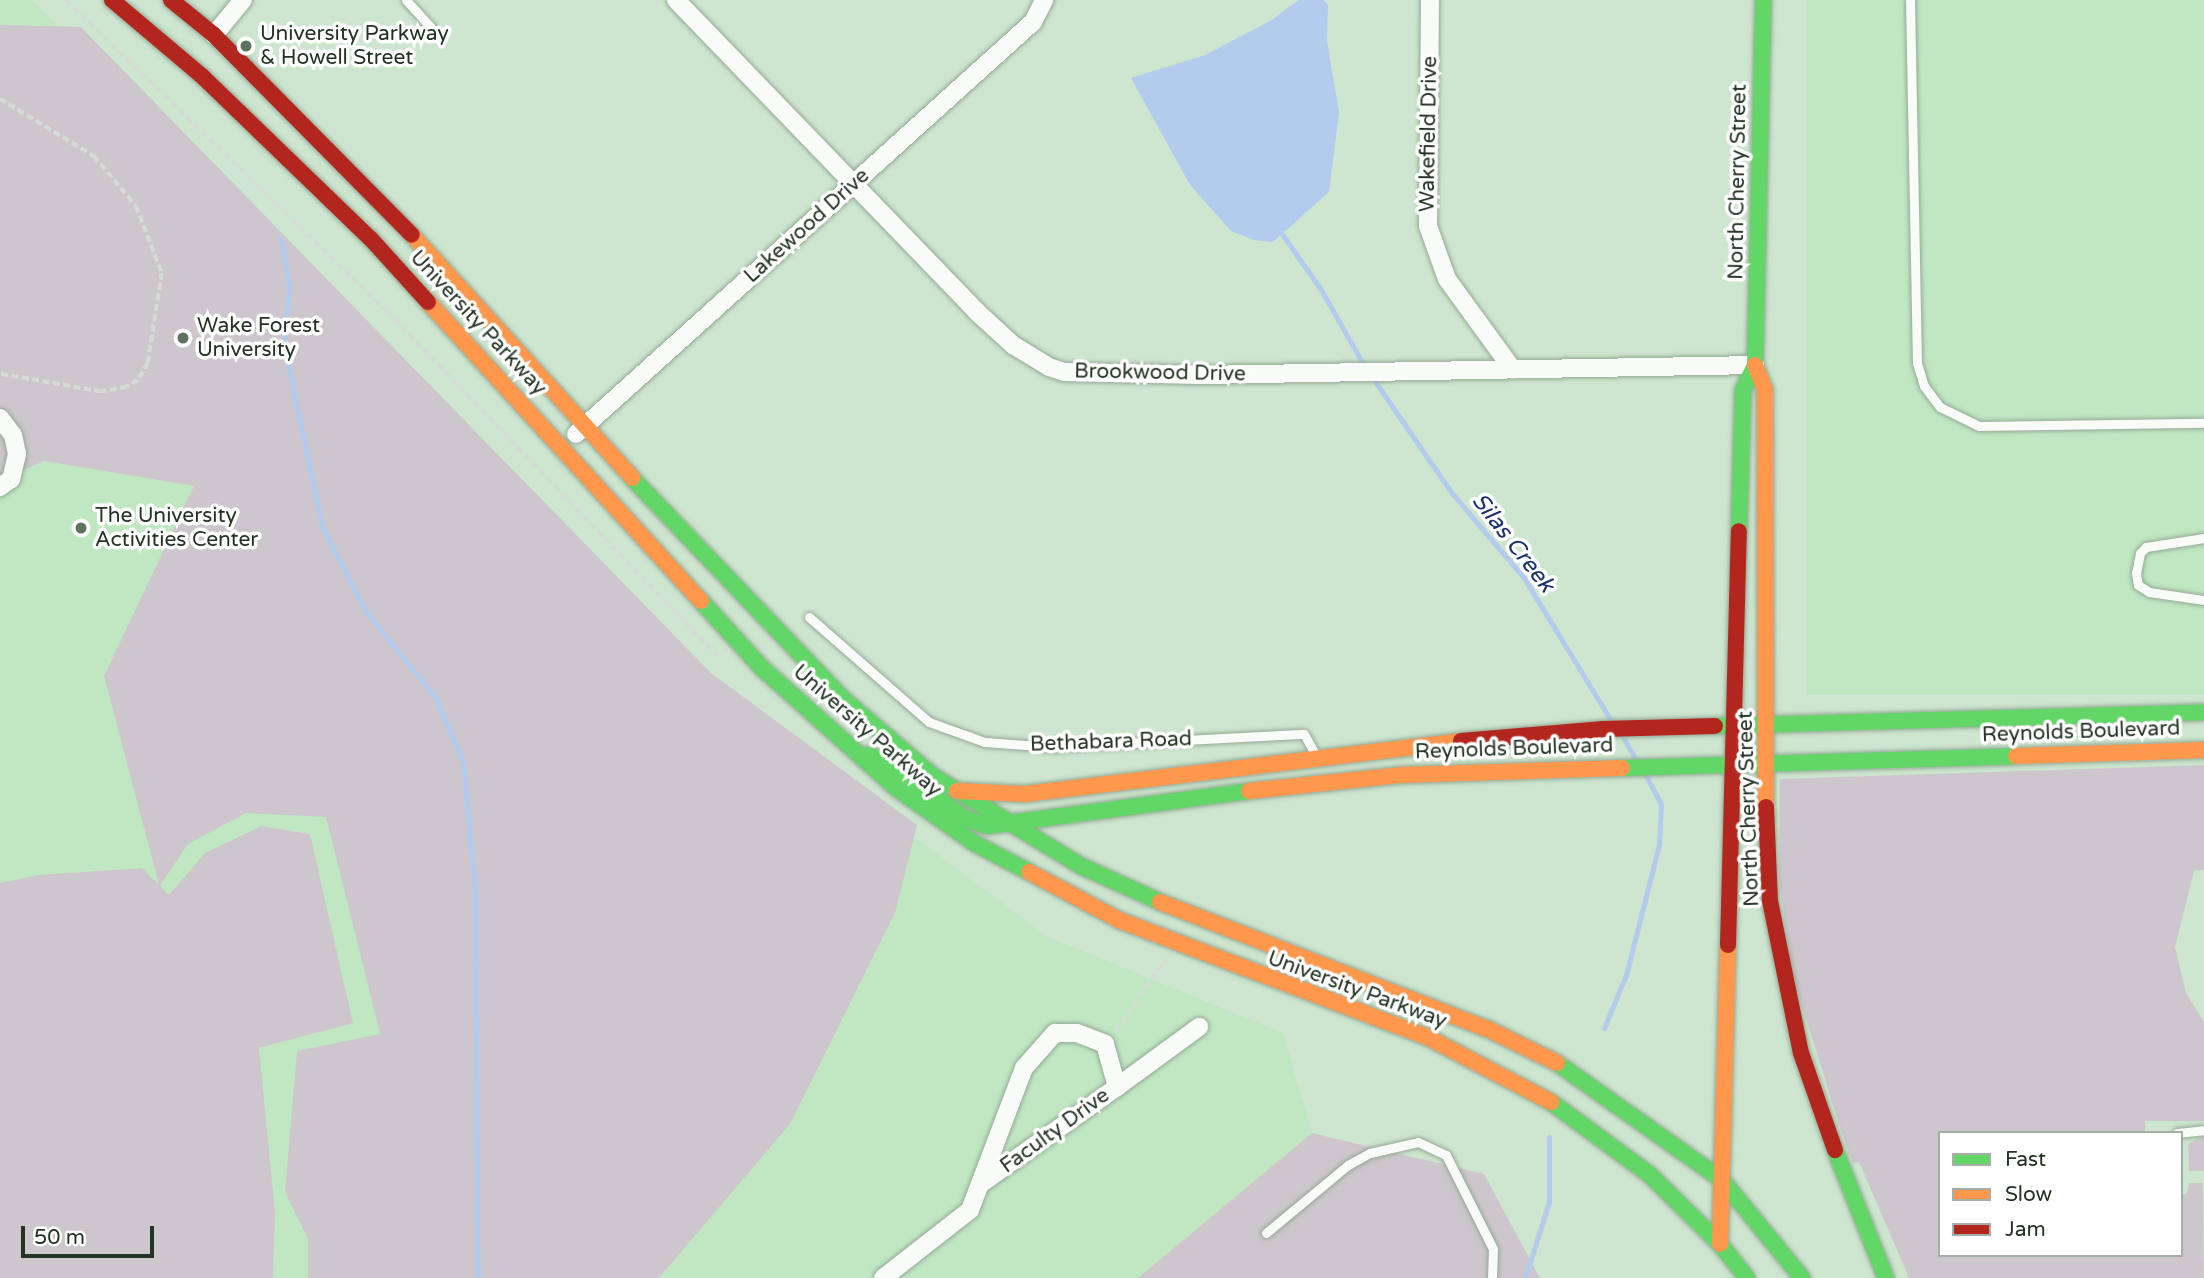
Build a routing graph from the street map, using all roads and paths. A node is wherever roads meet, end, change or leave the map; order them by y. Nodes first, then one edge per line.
1 (112, 0) edge
2 (171, 0) edge
3 (243, 0) edge
4 (406, 0) edge
5 (676, 0) edge
6 (1044, 0) edge
7 (1430, 0) edge
8 (1763, 0) edge
9 (1910, 0) edge
10 (214, 34) junction
11 (438, 35) dead end
12 (0, 99) edge
13 (853, 184) junction
14 (1755, 365) junction
15 (1513, 370) junction
16 (0, 374) edge
17 (0, 418) edge
18 (2204, 423) edge
19 (583, 427) junction
20 (563, 446) junction
21 (0, 487) edge
22 (2204, 538) edge
23 (2204, 600) edge
24 (808, 617) dead end
25 (2204, 712) edge
26 (1766, 724) junction
27 (1733, 725) junction
28 (852, 750) junction
29 (2204, 750) edge
30 (1317, 757) junction
31 (1765, 761) junction
32 (1732, 762) junction
33 (957, 791) junction
34 (1007, 822) junction
35 (1169, 953) dead end
36 (1199, 1027) dead end
37 (1105, 1044) junction
38 (1117, 1087) junction
39 (2204, 1130) edge
40 (2183, 1132) edge
41 (1722, 1180) junction
42 (982, 1183) junction
43 (1266, 1233) dead end
44 (1720, 1244) junction
45 (883, 1278) edge
46 (1492, 1278) edge
47 (1747, 1278) edge
48 (1802, 1278) edge
49 (1886, 1278) edge

1 - 20 main road, University Parkway
2 - 10 main road, University Parkway
3 - 10 street
4 - 11 lane
5 - 13 street, Brookwood Drive
6 - 13 street, Lakewood Drive
7 - 15 street, Wakefield Drive
8 - 14 main road, North Cherry Street
9 - 18 lane
10 - 19 main road, University Parkway
12 - 16 path
13 - 15 street, Brookwood Drive
13 - 19 street, Lakewood Drive
14 - 15 street, Brookwood Drive
14 - 26 main road, North Cherry Street
14 - 27 main road, North Cherry Street
17 - 21 street
19 - 20 street, Lakewood Drive
19 - 33 main road, University Parkway
20 - 28 main road, University Parkway
22 - 23 lane
24 - 30 lane, Bethabara Road
25 - 26 main road, Reynolds Boulevard
26 - 27 main road, Reynolds Boulevard
26 - 31 main road, North Cherry Street
27 - 30 main road, Reynolds Boulevard
27 - 32 main road, North Cherry Street
28 - 34 main road, Reynolds Boulevard
28 - 44 main road, University Parkway
29 - 31 main road, Reynolds Boulevard
30 - 33 main road, Reynolds Boulevard
31 - 32 main road, Reynolds Boulevard
31 - 49 main road, North Cherry Street
32 - 34 main road, Reynolds Boulevard
32 - 41 main road, North Cherry Street
33 - 34 main road, University Parkway
34 - 41 main road, University Parkway
35 - 37 path
36 - 38 street
37 - 38 street, Faculty Drive
37 - 42 street, Faculty Drive
38 - 42 street, Faculty Drive
39 - 40 lane
41 - 44 main road, North Cherry Street
41 - 48 main road, University Parkway
42 - 45 street, Faculty Drive
43 - 46 lane
44 - 47 main road, University Parkway

